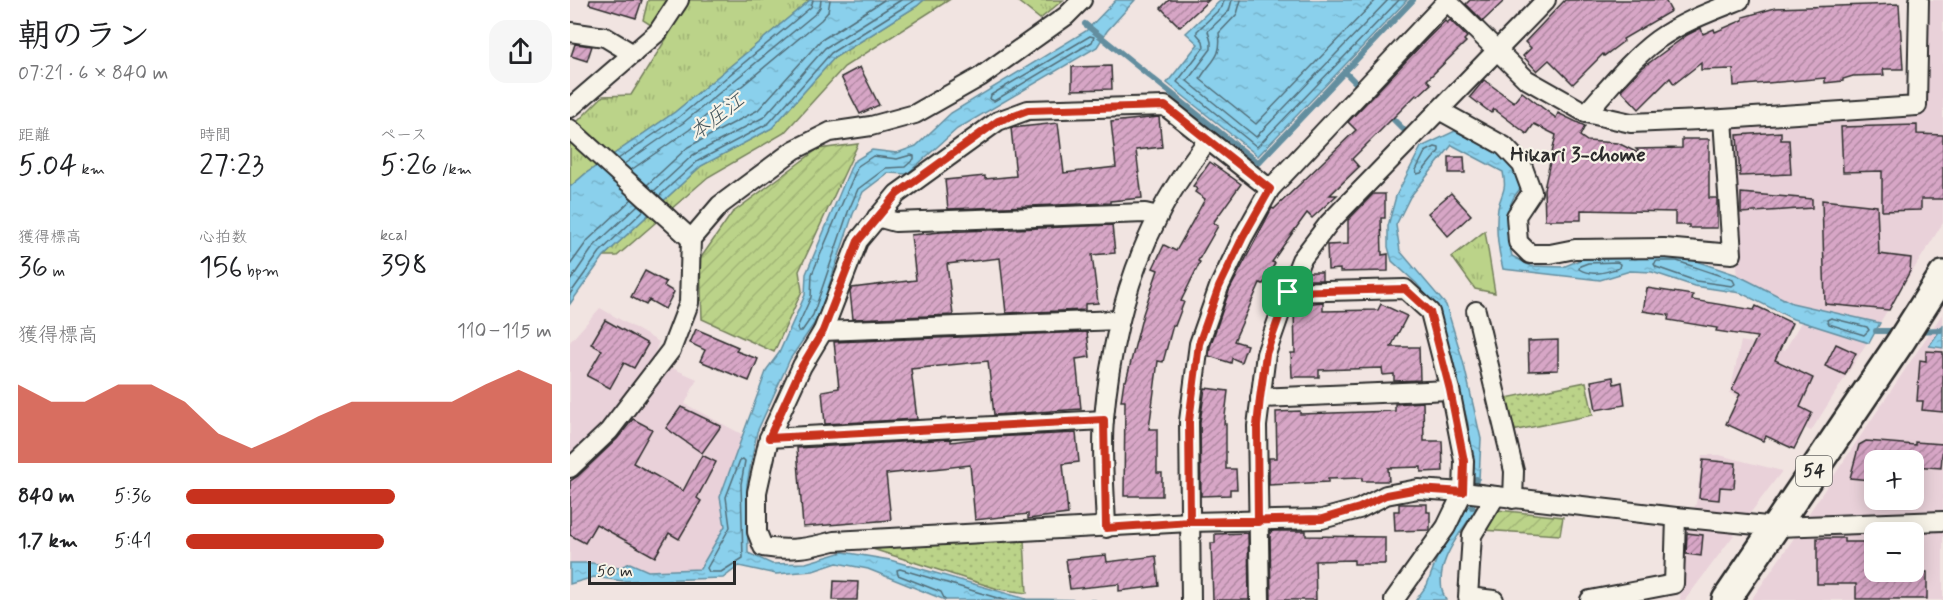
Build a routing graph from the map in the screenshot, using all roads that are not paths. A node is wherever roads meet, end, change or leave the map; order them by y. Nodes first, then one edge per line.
1 (679, 0) edge
2 (1082, 0) edge
3 (1447, 0) edge
4 (1546, 0) edge
5 (1740, 0) edge
6 (1919, 0) edge
7 (570, 32) edge
8 (1497, 50) junction
9 (633, 54) junction
10 (570, 108) edge
11 (1439, 110) junction
12 (1586, 114) junction
13 (1723, 119) junction
14 (571, 131) edge
15 (1207, 141) junction
16 (1270, 189) junction
17 (1158, 216) junction
18 (877, 217) junction
19 (685, 233) junction
20 (1943, 274) edge
21 (1288, 292) junction
22 (1476, 311) dead end
23 (1120, 320) junction
24 (823, 331) junction
25 (1450, 390) junction
26 (1260, 398) junction
27 (1104, 420) junction
28 (769, 438) junction
29 (570, 468) edge
30 (1485, 495) junction
31 (1676, 517) junction
32 (1943, 521) edge
33 (1190, 522) junction
34 (1258, 522) junction
35 (1777, 527) junction
36 (1106, 528) junction
37 (1191, 600) edge
38 (1260, 600) edge
39 (1394, 600) edge
40 (1494, 600) edge
41 (1590, 600) edge
42 (1726, 600) edge

1 - 9 street
2 - 19 street
3 - 8 street
3 - 16 street
4 - 8 street
5 - 12 street
6 - 13 street
7 - 9 street
8 - 11 street
8 - 12 street
9 - 10 street
11 - 13 street
11 - 21 street
12 - 13 street
14 - 19 street
15 - 16 street
15 - 17 street
15 - 18 street
16 - 33 street
17 - 18 street
17 - 23 street
18 - 24 street
19 - 29 street
20 - 35 main road, 54
21 - 25 street
21 - 26 street
22 - 30 street
23 - 24 street
23 - 27 street
24 - 28 street
25 - 26 street
25 - 30 street
26 - 34 street
27 - 28 street
27 - 36 street
28 - 36 street
30 - 31 street
30 - 34 street
30 - 39 street
30 - 40 street
31 - 35 street
31 - 41 street
32 - 35 street
33 - 34 street
33 - 36 street
33 - 37 street
34 - 38 street
35 - 42 main road, 54

